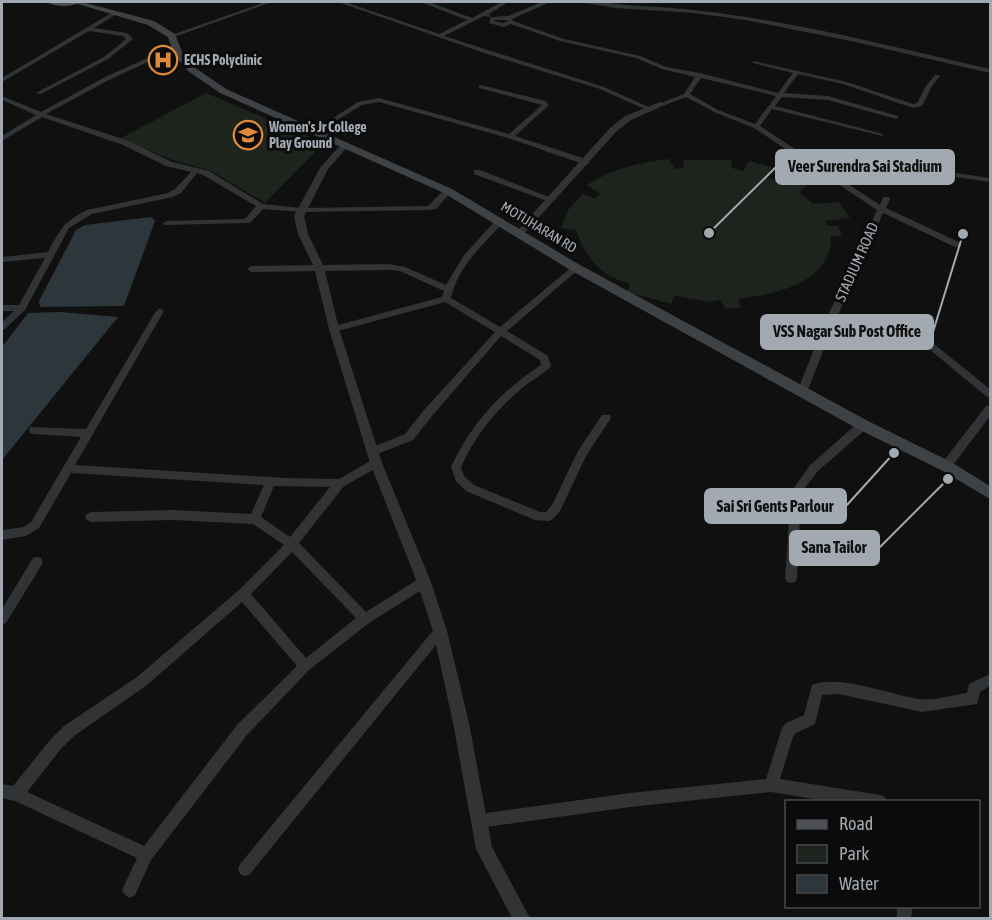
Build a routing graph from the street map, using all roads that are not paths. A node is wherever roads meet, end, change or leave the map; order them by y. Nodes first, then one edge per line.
1 (51, 2) edge
2 (76, 2) edge
3 (269, 2) edge
4 (341, 2) edge
5 (425, 2) edge
6 (505, 2) edge
7 (546, 2) edge
8 (583, 2) edge
9 (115, 13) junction
10 (484, 14) junction
11 (473, 20) junction
12 (510, 20) junction
13 (90, 28) junction
14 (441, 35) junction
15 (173, 42) junction
16 (755, 62) dead end
17 (92, 66) junction
18 (107, 71) junction
19 (990, 71) edge
20 (796, 73) junction
21 (700, 75) junction
22 (937, 76) dead end
23 (2, 80) edge
24 (481, 87) dead end
25 (39, 93) dead end
26 (686, 95) junction
27 (780, 95) junction
28 (2, 98) edge
29 (663, 104) joint
30 (771, 107) junction
31 (649, 109) junction
32 (40, 114) junction
33 (896, 117) dead end
34 (756, 127) junction
35 (316, 131) junction
36 (881, 135) dead end
37 (510, 137) junction
38 (2, 138) edge
39 (345, 145) junction
40 (585, 162) junction
41 (196, 170) junction
42 (477, 172) dead end
43 (959, 174) dead end
44 (990, 180) edge
45 (448, 191) junction
46 (550, 199) junction
47 (886, 199) dead end
48 (261, 206) junction
49 (880, 209) junction
50 (302, 210) junction
51 (500, 221) junction
52 (167, 223) dead end
53 (520, 233) junction
54 (958, 245) dead end
55 (49, 255) junction
56 (2, 259) edge
57 (319, 267) junction
58 (576, 268) junction
59 (251, 269) dead end
60 (446, 294) junction
61 (2, 308) edge
62 (22, 308) junction
63 (160, 311) dead end
64 (829, 324) junction
65 (3, 325) edge
66 (334, 329) junction
67 (500, 332) junction
68 (802, 392) junction
69 (990, 394) edge
70 (990, 409) edge
71 (606, 418) dead end
72 (863, 425) junction
73 (34, 430) dead end
74 (88, 433) junction
75 (374, 458) junction
76 (946, 466) junction
77 (67, 469) junction
78 (271, 480) junction
79 (340, 483) junction
80 (990, 493) edge
81 (91, 518) dead end
82 (255, 519) junction
83 (2, 535) edge
84 (291, 545) junction
85 (37, 562) dead end
86 (791, 578) dead end
87 (424, 582) junction
88 (243, 594) junction
89 (2, 618) edge
90 (366, 619) junction
91 (440, 631) junction
92 (305, 666) junction
93 (990, 680) edge
94 (771, 785) junction
95 (9, 792) edge
96 (873, 800) edge
97 (479, 821) junction
98 (146, 855) junction
99 (245, 869) dead end
100 (130, 890) dead end
101 (521, 918) edge

1 - 2 main road
2 - 9 main road, MOTIJHARAN RD
3 - 15 street
4 - 14 street
5 - 11 street
6 - 10 street
7 - 12 street
8 - 19 street
9 - 13 street
9 - 15 main road, MOTIJHARAN RD
10 - 11 street
10 - 12 street
11 - 14 street
12 - 21 street
13 - 17 street
13 - 23 street
14 - 31 street
15 - 18 street
15 - 35 main road, MOTIJHARAN RD
16 - 20 street
17 - 18 street
17 - 25 street
18 - 32 street
20 - 22 street
20 - 27 street
21 - 26 street
21 - 27 street
24 - 37 street
26 - 29 street
26 - 34 street
27 - 30 street
27 - 33 street
28 - 32 street
29 - 31 street
30 - 34 street
30 - 36 street
31 - 40 street
32 - 38 street
32 - 41 street
34 - 49 street
35 - 37 street
35 - 39 main road, MOTIJHARAN RD
37 - 40 street
39 - 45 main road, MOTIJHARAN RD
39 - 50 street
40 - 46 street
41 - 48 street
41 - 55 street
42 - 46 street
43 - 44 street
45 - 50 street
45 - 51 main road, MOTIJHARAN RD
46 - 53 street
47 - 49 street, STADIUM ROAD
48 - 50 street
48 - 52 street
49 - 54 street
49 - 64 street, STADIUM ROAD
50 - 57 street
51 - 53 main road, MOTIJHARAN RD
51 - 60 street
53 - 58 main road, MOTIJHARAN RD
55 - 56 street
55 - 62 street
57 - 59 street
57 - 60 street
57 - 66 street
58 - 67 street
58 - 68 main road, MOTIJHARAN RD
60 - 66 street
60 - 67 street
61 - 62 street
62 - 65 street
63 - 74 street
64 - 68 street, STADIUM ROAD
64 - 69 street
66 - 75 street
67 - 71 street
67 - 75 street
68 - 72 main road, MOTIJHARAN RD
70 - 76 street
72 - 76 main road, MOTIJHARAN RD
72 - 86 street
73 - 74 street
74 - 77 street
75 - 79 street
75 - 87 street
76 - 80 main road, MOTIJHARAN RD
77 - 78 street
77 - 83 street
78 - 79 street
78 - 82 street
79 - 84 street
81 - 82 street
82 - 84 street
84 - 88 street
84 - 90 street
85 - 89 street
87 - 90 street
87 - 91 street
88 - 92 street
88 - 95 street
90 - 92 street
91 - 97 street
91 - 99 street
92 - 98 street
93 - 94 street
94 - 96 street
94 - 97 street
95 - 98 street
97 - 101 street
98 - 100 street

